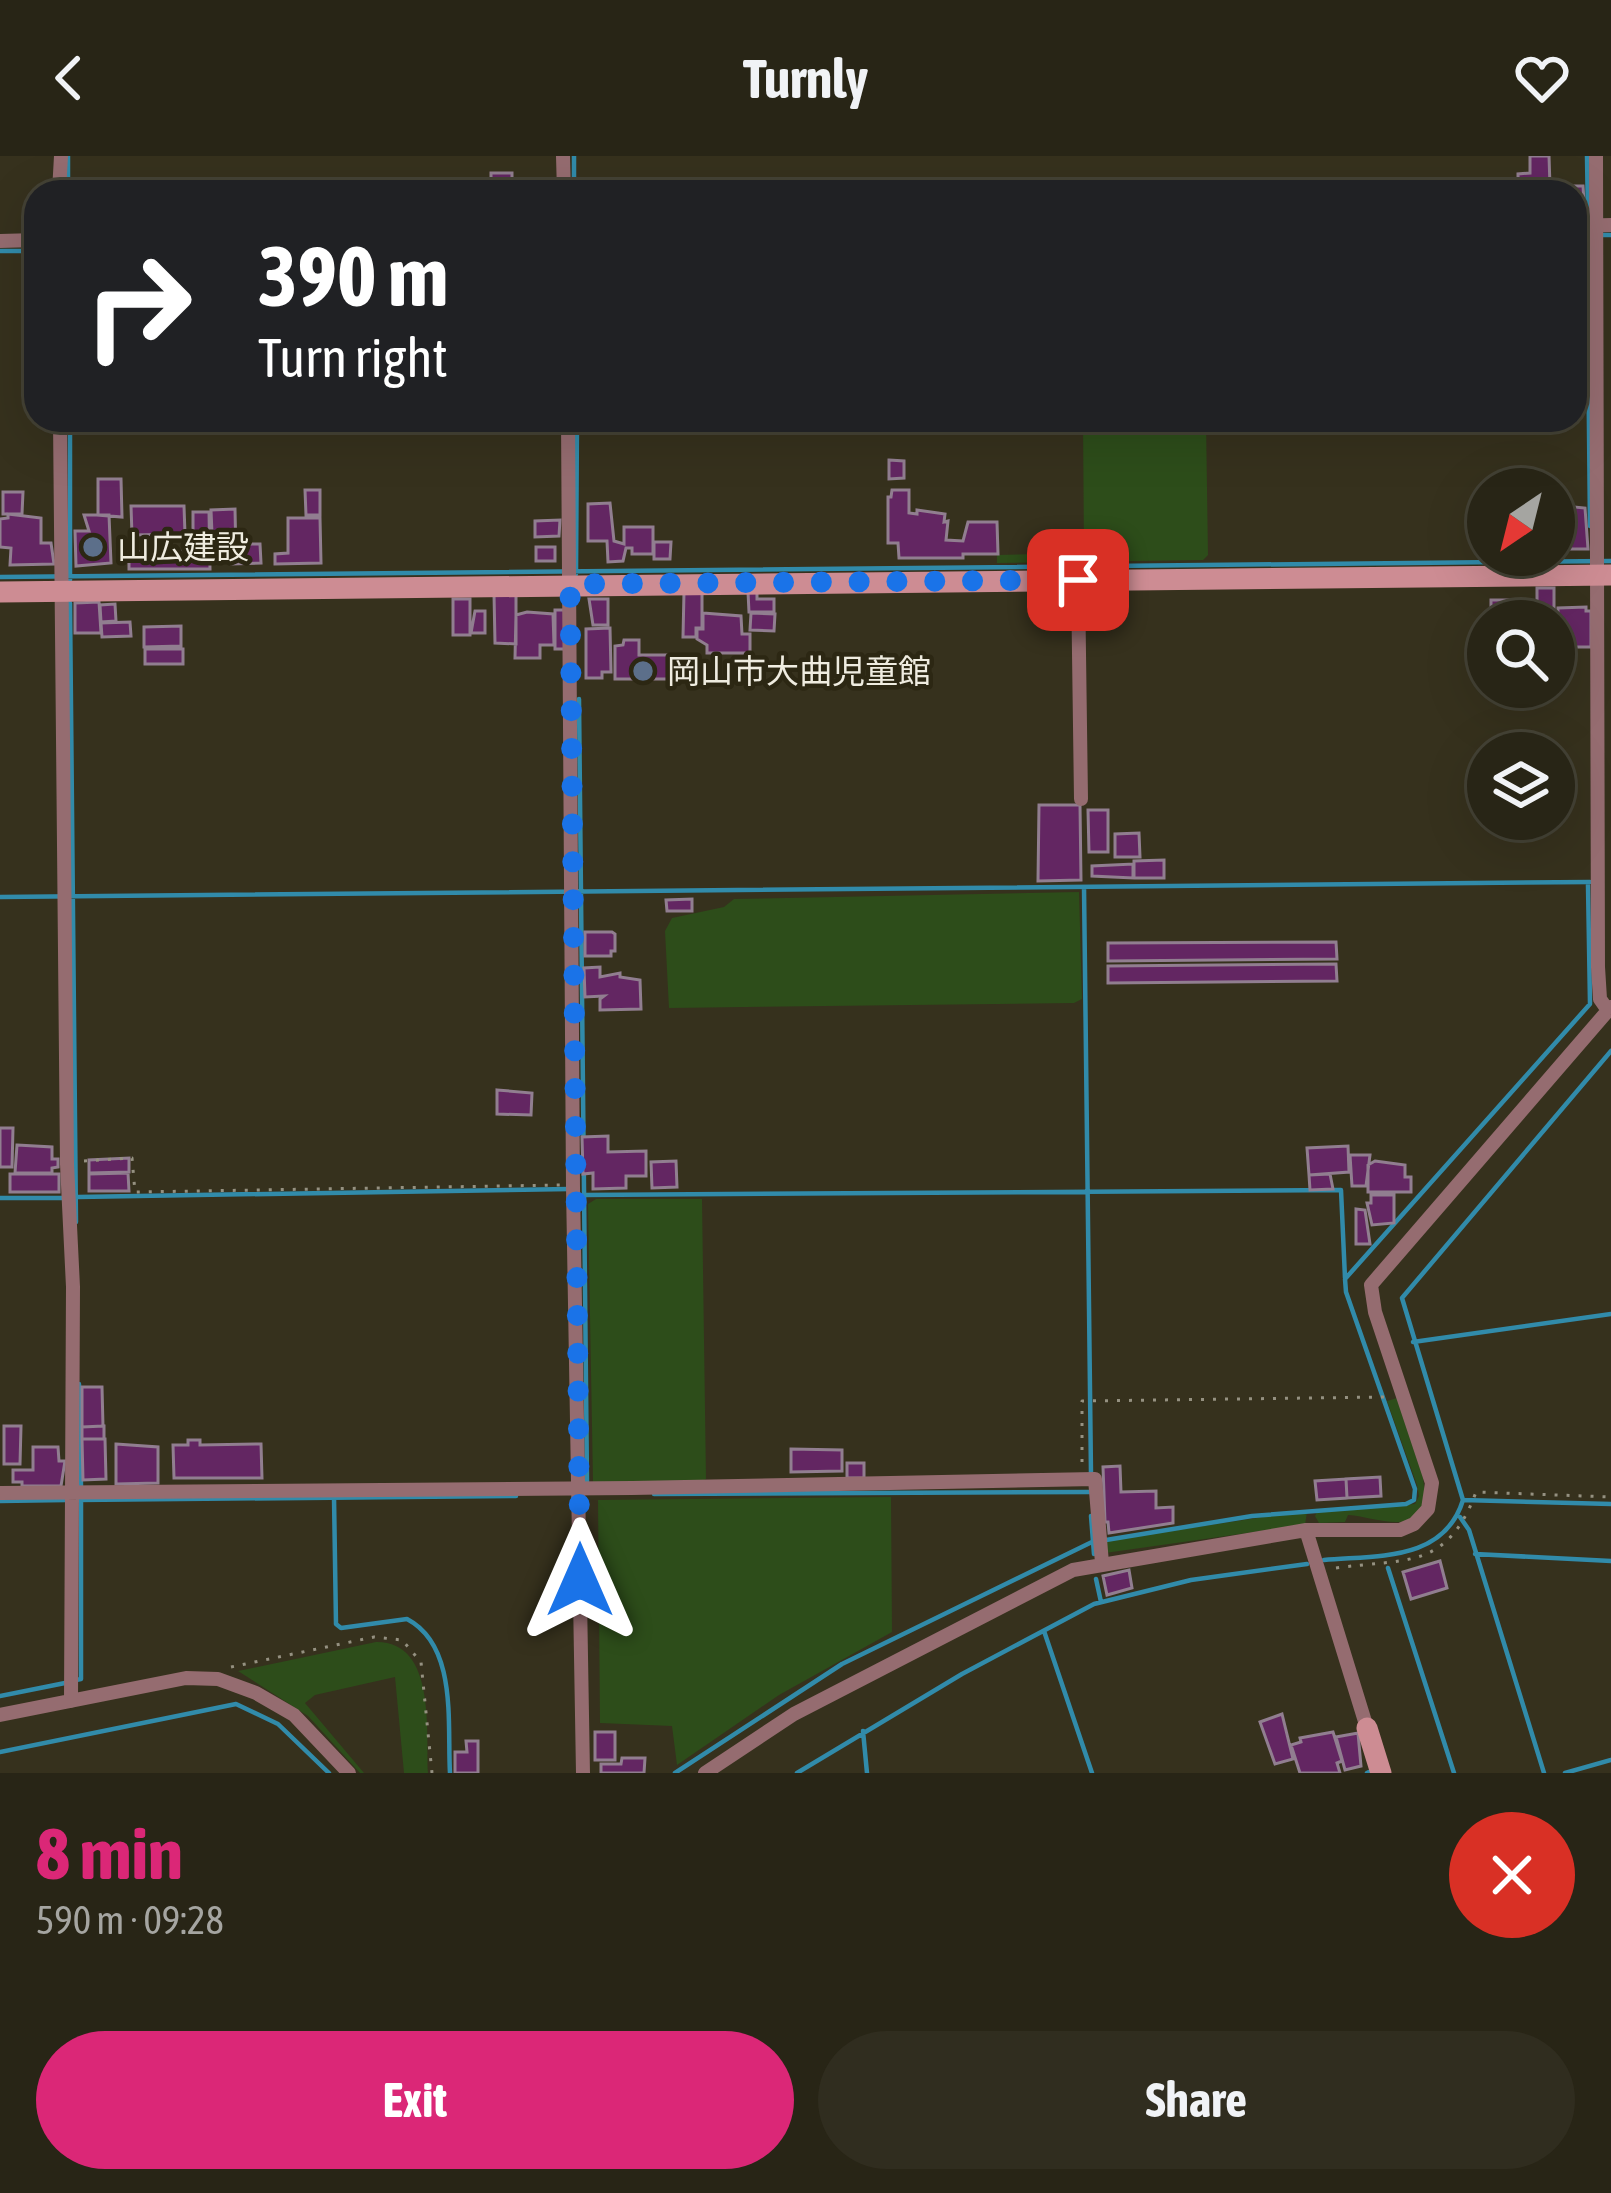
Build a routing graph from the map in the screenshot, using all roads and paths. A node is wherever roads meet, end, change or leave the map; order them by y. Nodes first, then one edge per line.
1 (1596, 156) edge
2 (1600, 230) edge
3 (60, 432) edge
4 (568, 432) edge
5 (1602, 568) edge
6 (569, 574) junction
7 (60, 580) junction
8 (1078, 580) junction
9 (0, 592) edge
10 (1081, 799) dead end
11 (1609, 1008) edge
12 (80, 1164) dead end
13 (573, 1187) junction
14 (1384, 1397) dead end
15 (1082, 1479) junction
16 (582, 1490) junction
17 (0, 1493) edge
18 (77, 1496) junction
19 (1611, 1497) edge
20 (1306, 1530) junction
21 (1102, 1563) junction
22 (1318, 1571) junction
23 (218, 1679) junction
24 (71, 1688) junction
25 (0, 1715) edge
26 (1366, 1728) joint
27 (349, 1773) edge
28 (432, 1773) edge
29 (583, 1773) edge
30 (705, 1773) edge
31 (1381, 1773) edge

1 - 2 street
2 - 5 street
3 - 7 street
4 - 6 street
5 - 8 street
5 - 11 street
6 - 7 street
6 - 8 street
6 - 13 street
7 - 9 street
7 - 18 street
8 - 10 street
11 - 20 street
12 - 13 path
13 - 16 street
14 - 15 path
15 - 16 street
15 - 21 street
16 - 18 street
16 - 29 street
17 - 18 street
18 - 24 street
19 - 22 path
20 - 21 street
20 - 22 street
21 - 30 street
22 - 26 street
23 - 24 street
23 - 27 street
23 - 28 path
24 - 25 street
26 - 31 street

